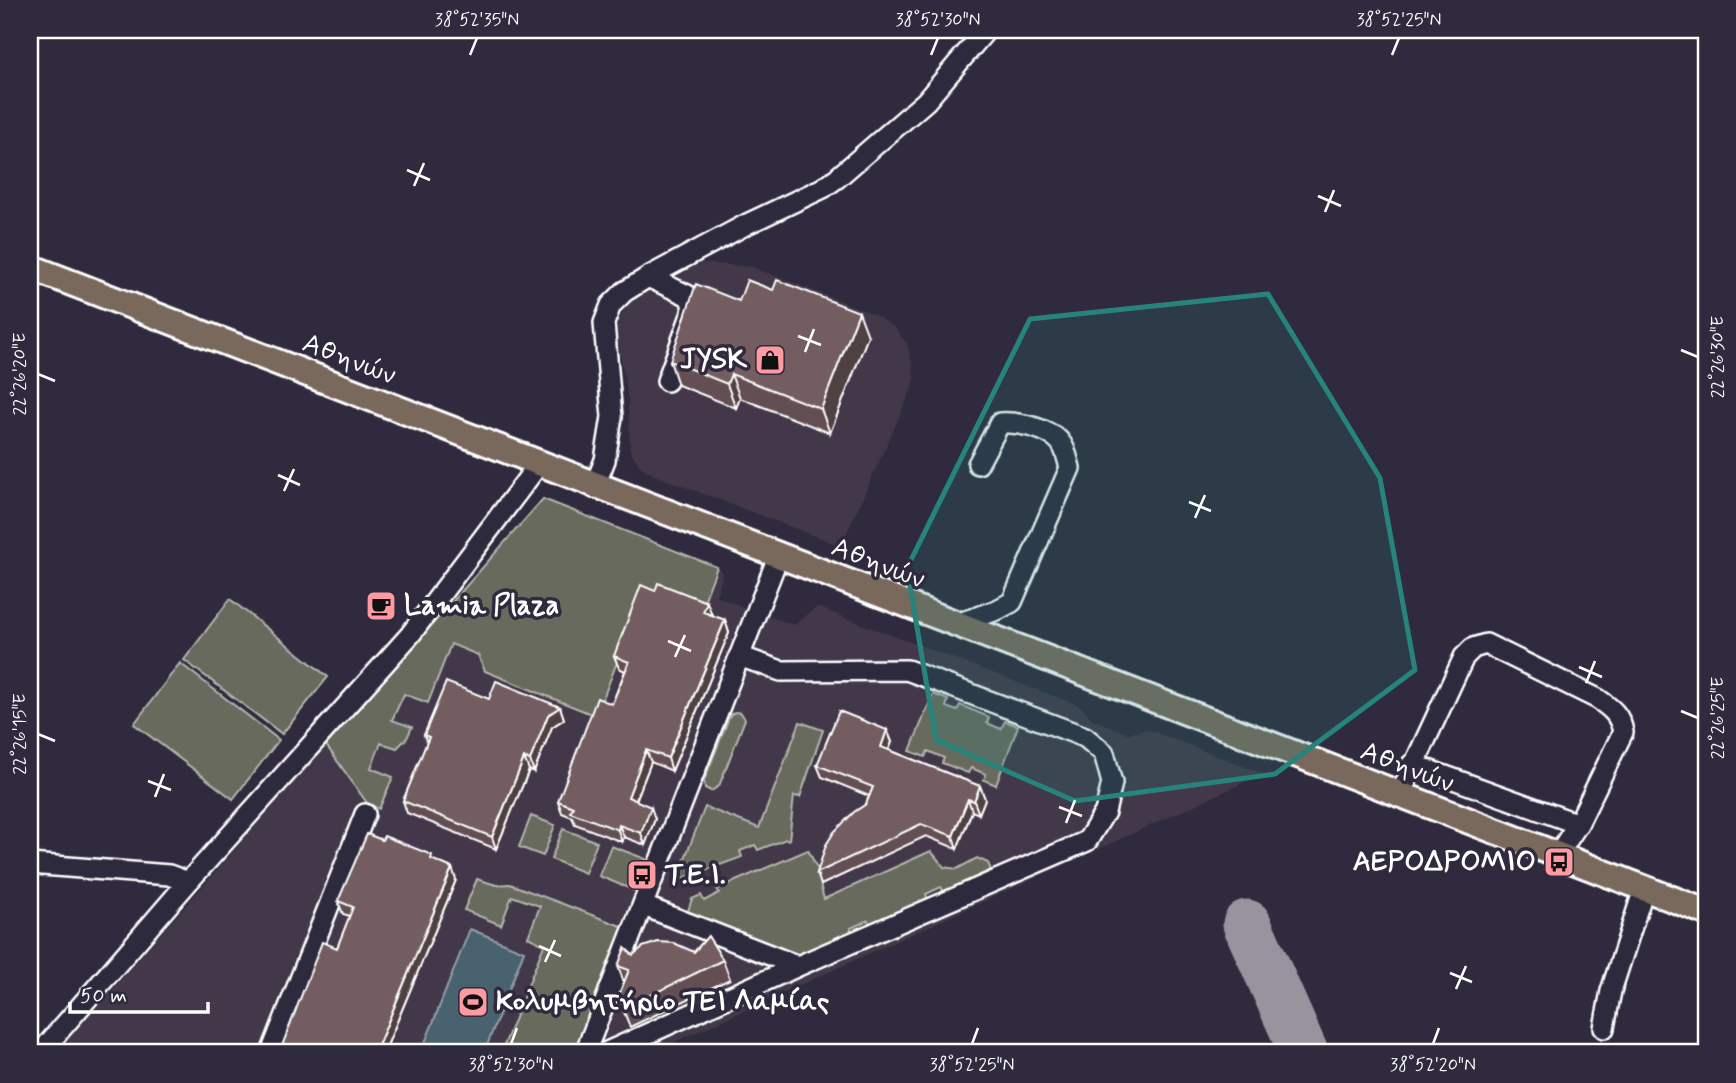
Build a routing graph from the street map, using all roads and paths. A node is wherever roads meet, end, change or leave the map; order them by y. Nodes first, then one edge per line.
1 (986, 30) edge
2 (30, 267) edge
3 (649, 277) junction
4 (667, 381) dead end
5 (538, 464) junction
6 (978, 464) dead end
7 (594, 488) junction
8 (778, 557) junction
9 (954, 625) junction
10 (739, 656) junction
11 (1412, 764) junction
12 (1399, 797) junction
13 (365, 814) dead end
14 (1578, 824) junction
15 (1557, 856) junction
16 (30, 863) edge
17 (188, 882) junction
18 (1644, 889) junction
19 (644, 906) junction
20 (1706, 912) edge
21 (798, 966) junction
22 (1604, 1028) dead end
23 (48, 1044) dead end
24 (271, 1053) edge
25 (585, 1053) edge
26 (604, 1053) edge

1 - 3 street
2 - 5 main road, Αθηνών
3 - 4 street
3 - 7 street
5 - 7 main road, Αθηνών
5 - 17 street
6 - 9 street
7 - 8 main road, Αθηνών
8 - 9 main road, Αθηνών
8 - 10 street
9 - 12 main road, Αθηνών
10 - 19 street
10 - 21 street
11 - 12 street
11 - 14 street
11 - 14 street
12 - 15 main road, Αθηνών
13 - 24 street
14 - 15 street
15 - 18 main road, Αθηνών
16 - 17 street
17 - 23 street
18 - 20 main road, Αθηνών
18 - 22 street
19 - 21 street
19 - 25 street
21 - 26 street

